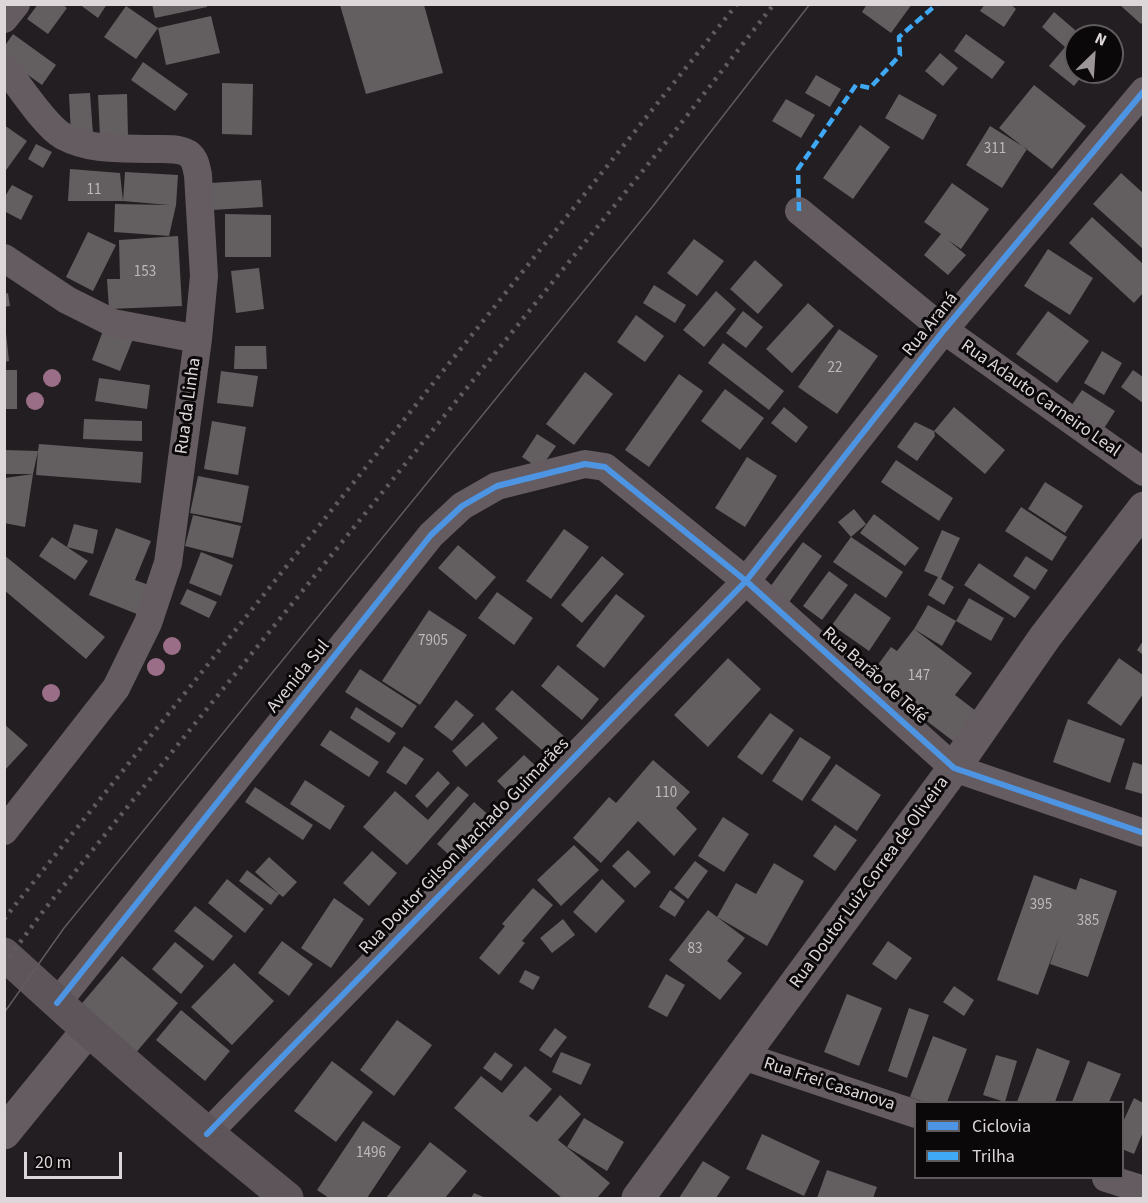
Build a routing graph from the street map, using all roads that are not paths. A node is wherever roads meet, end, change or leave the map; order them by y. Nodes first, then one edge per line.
1 (16, 4) edge
2 (4, 19) edge
3 (4, 66) edge
4 (1143, 91) edge
5 (799, 211) dead end
6 (4, 258) edge
7 (944, 330) junction
8 (198, 339) junction
9 (1143, 472) edge
10 (620, 478) joint
11 (1143, 508) edge
12 (746, 581) junction
13 (954, 768) junction
14 (4, 831) edge
15 (1143, 833) edge
16 (4, 954) edge
17 (57, 1003) junction
18 (88, 1030) junction
19 (743, 1056) junction
20 (914, 1114) edge
21 (4, 1133) edge
22 (207, 1134) junction
23 (1109, 1179) edge
24 (1143, 1190) edge
25 (287, 1198) edge
26 (638, 1198) edge

1 - 2 street
3 - 8 street, Rua da Linha
4 - 7 street, Rua Araná
5 - 7 street, Rua Adauto Carneiro Leal
6 - 8 street
7 - 9 street, Rua Adauto Carneiro Leal
7 - 12 street, Rua Araná
8 - 14 street, Rua da Linha
10 - 12 street, Rua Barão de Tefé
10 - 17 street, Avenida Sul
11 - 13 street, Rua Doutor Luiz Correa de Oliveira
12 - 13 street, Rua Barão de Tefé
12 - 22 street, Rua Doutor Gilson Machado Guimarães
13 - 15 street, Rua Barão de Tefé
13 - 19 street, Rua Doutor Luiz Correa de Oliveira
16 - 17 main road
17 - 18 main road
18 - 21 street
18 - 22 main road
19 - 20 street, Rua Frei Casanova
19 - 26 street, Rua Doutor Luiz Correa de Oliveira
22 - 25 main road
23 - 24 street

